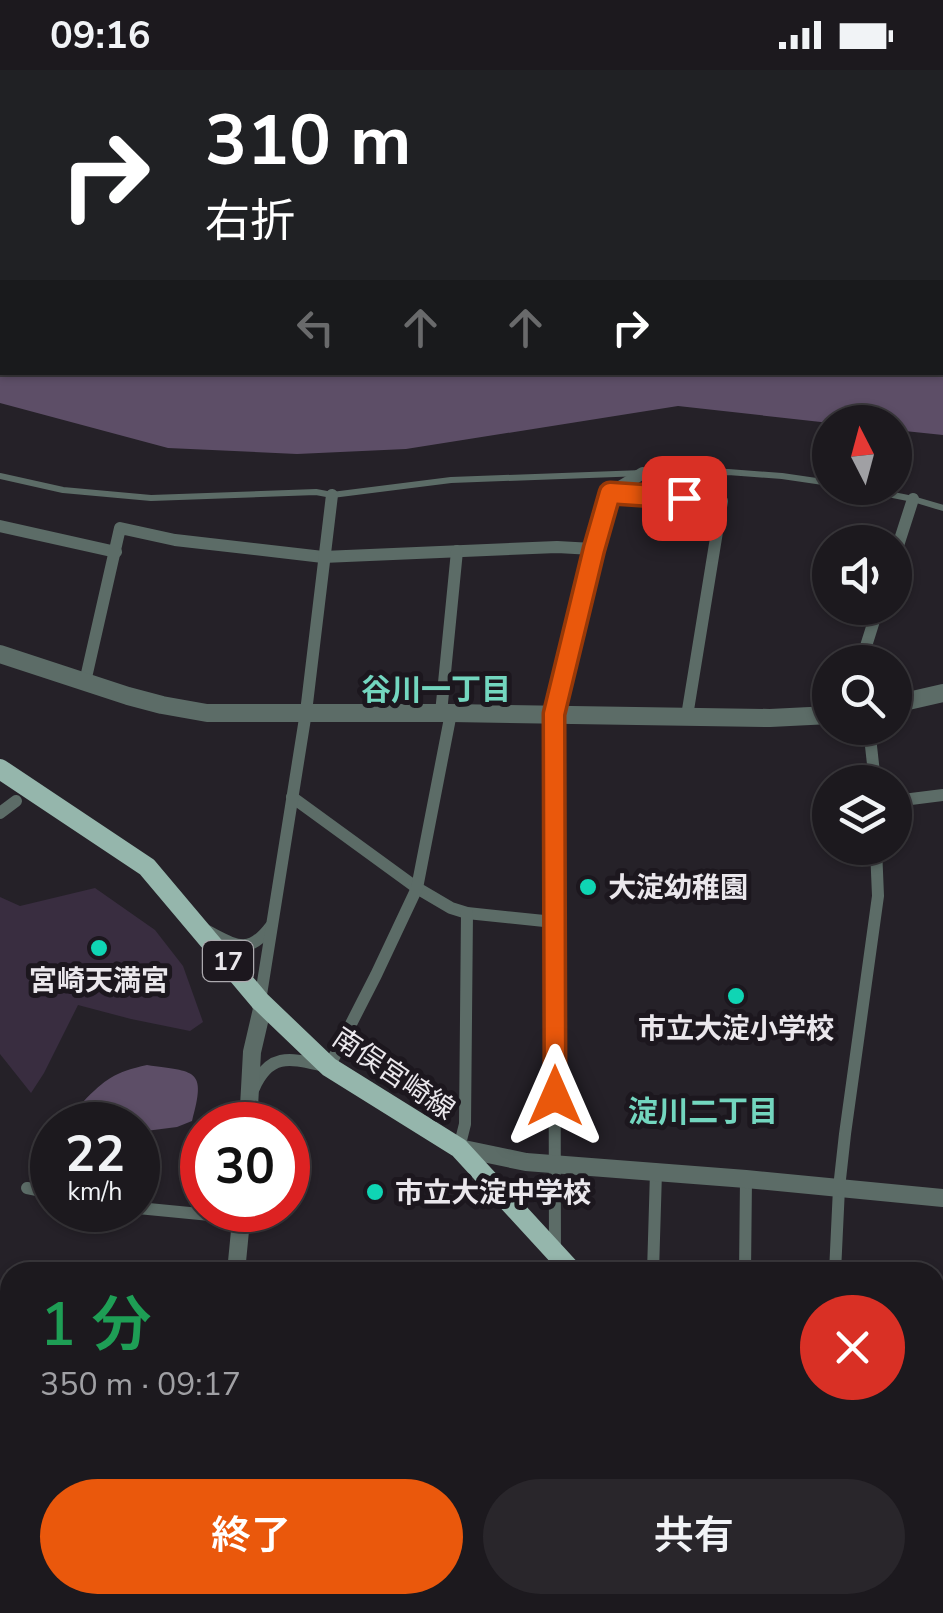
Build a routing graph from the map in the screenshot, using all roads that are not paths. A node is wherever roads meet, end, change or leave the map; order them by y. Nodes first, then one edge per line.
1 (643, 473) junction
2 (0, 476) edge
3 (812, 480) edge
4 (610, 493) junction
5 (332, 495) junction
6 (913, 499) joint
7 (943, 508) edge
8 (905, 525) edge
9 (0, 526) edge
10 (594, 549) junction
11 (456, 551) junction
12 (116, 552) junction
13 (323, 557) junction
14 (0, 654) edge
15 (85, 682) junction
16 (943, 693) edge
17 (912, 700) edge
18 (306, 712) junction
19 (446, 713) junction
20 (554, 714) junction
21 (688, 716) junction
22 (812, 717) edge
23 (0, 769) edge
24 (943, 795) edge
25 (292, 797) junction
26 (912, 799) edge
27 (16, 801) dead end
28 (0, 813) edge
29 (877, 865) edge
30 (416, 888) junction
31 (466, 912) junction
32 (274, 922) junction
33 (554, 922) junction
34 (201, 928) junction
35 (260, 1001) junction
36 (328, 1067) junction
37 (250, 1098) junction
38 (250, 1102) edge
39 (459, 1148) junction
40 (555, 1165) junction
41 (656, 1172) junction
42 (746, 1179) junction
43 (27, 1188) dead end
44 (839, 1188) junction
45 (30, 1189) edge
46 (943, 1198) edge
47 (240, 1232) edge
48 (237, 1262) edge
49 (554, 1262) edge
50 (555, 1262) edge
51 (653, 1262) edge
52 (744, 1262) edge
53 (835, 1262) edge

1 - 3 lane
1 - 4 street
1 - 5 lane
2 - 5 lane
4 - 10 street
4 - 21 street
5 - 13 street
6 - 7 lane
6 - 8 street
9 - 12 street
10 - 11 street
10 - 20 street
11 - 13 street
11 - 19 street
12 - 13 street
12 - 15 street
13 - 18 street
14 - 15 street
15 - 18 street
16 - 17 street
18 - 19 street
18 - 25 street
19 - 20 street
19 - 30 street
20 - 21 street
20 - 33 street
21 - 22 street
23 - 34 main road, 南俣宮崎線 / 17
24 - 26 street
25 - 30 street
25 - 32 street
27 - 28 street
29 - 44 street
30 - 31 street
30 - 36 street
31 - 33 street
31 - 39 street
32 - 34 street
32 - 35 street
33 - 40 street
34 - 35 main road, 南俣宮崎線 / 17
35 - 36 main road, 南俣宮崎線 / 17
35 - 37 street
36 - 37 street
36 - 39 main road, 南俣宮崎線 / 17
37 - 38 street
39 - 40 street
39 - 49 main road, 南俣宮崎線 / 17
40 - 41 street
40 - 50 street
41 - 42 street
41 - 51 street
42 - 44 street
42 - 52 street
43 - 45 street
44 - 46 street
44 - 53 street
47 - 48 street

